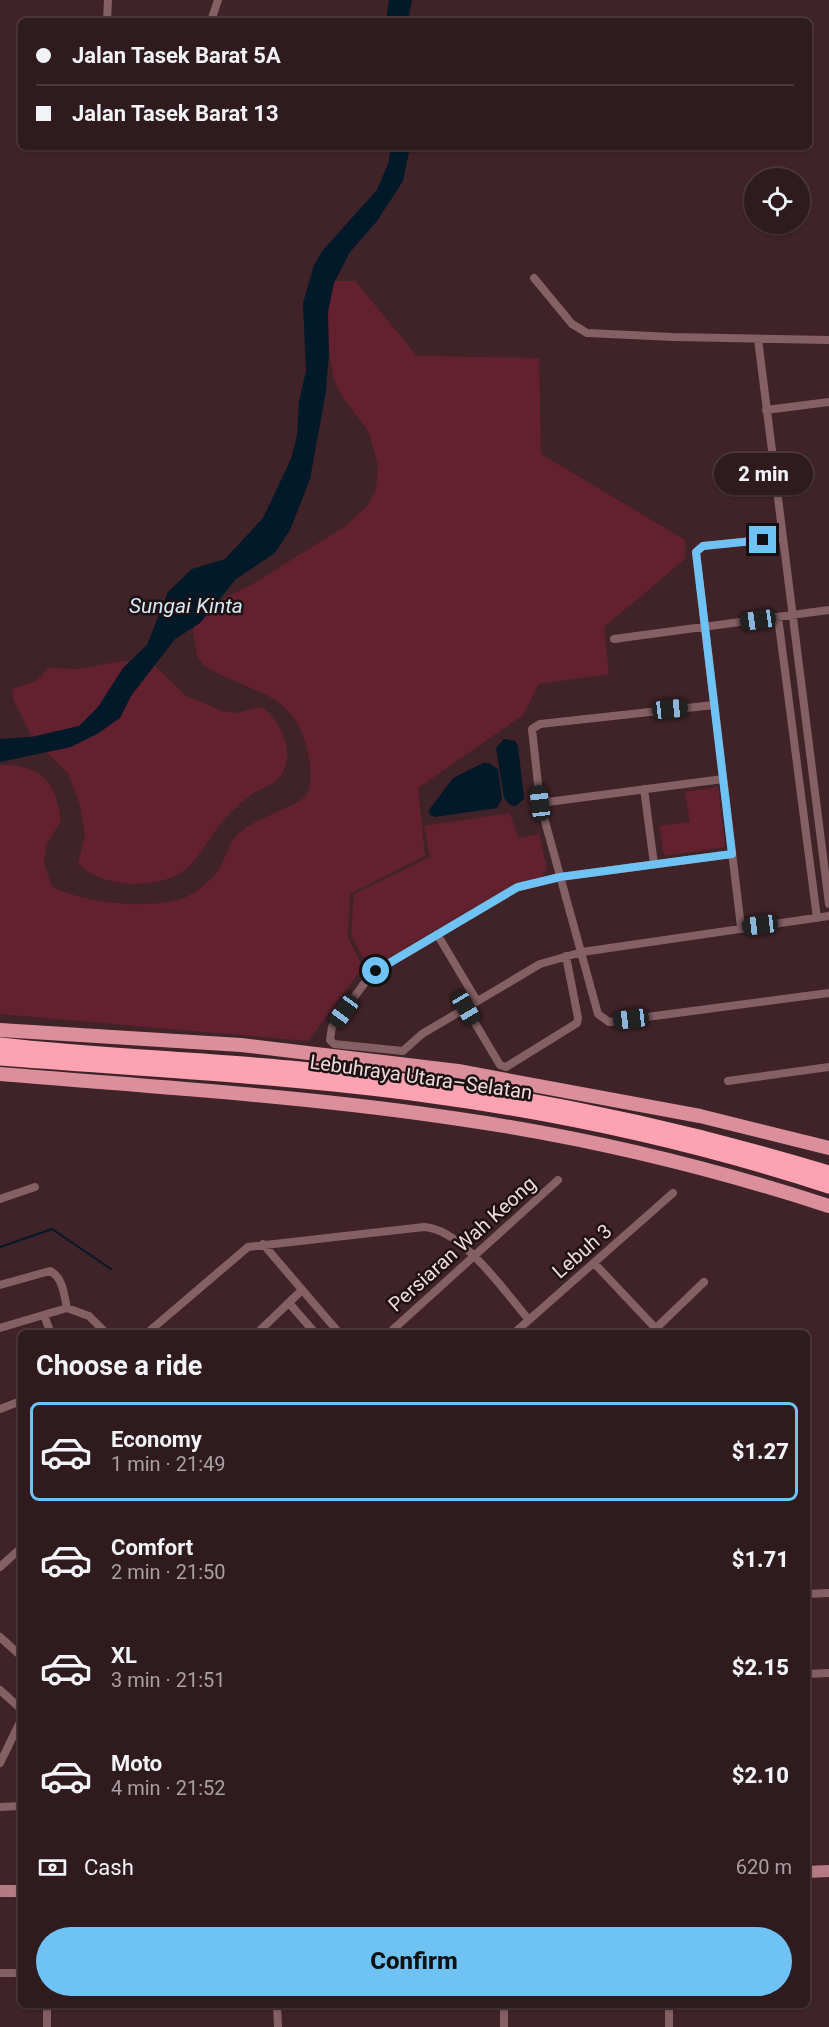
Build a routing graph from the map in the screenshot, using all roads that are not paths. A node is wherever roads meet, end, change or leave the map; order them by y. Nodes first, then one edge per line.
1 (108, 0) edge
2 (218, 0) edge
3 (107, 18) edge
4 (212, 18) edge
5 (534, 278) dead end
6 (758, 339) junction
7 (829, 340) edge
8 (829, 402) edge
9 (766, 410) junction
10 (782, 538) junction
11 (829, 610) edge
12 (792, 615) junction
13 (778, 617) junction
14 (704, 627) junction
15 (614, 639) dead end
16 (714, 705) junction
17 (723, 779) junction
18 (644, 789) junction
19 (540, 803) junction
20 (732, 854) junction
21 (654, 864) junction
22 (560, 877) junction
23 (829, 904) edge
24 (829, 916) edge
25 (818, 918) junction
26 (741, 927) junction
27 (437, 934) junction
28 (582, 952) junction
29 (566, 956) junction
30 (829, 993) edge
31 (477, 1001) junction
32 (466, 1008) junction
33 (0, 1030) edge
34 (0, 1045) edge
35 (0, 1058) edge
36 (829, 1067) edge
37 (0, 1074) edge
38 (729, 1081) dead end
39 (829, 1148) edge
40 (829, 1173) edge
41 (558, 1180) dead end
42 (829, 1186) edge
43 (35, 1187) dead end
44 (674, 1193) dead end
45 (795, 1195) junction
46 (0, 1199) edge
47 (829, 1206) edge
48 (829, 1211) edge
49 (263, 1244) junction
50 (473, 1256) junction
51 (594, 1263) junction
52 (704, 1282) dead end
53 (0, 1286) edge
54 (301, 1291) junction
55 (288, 1303) junction
56 (68, 1308) junction
57 (44, 1315) junction
58 (529, 1320) junction
59 (0, 1328) edge
60 (50, 1330) edge
61 (104, 1330) edge
62 (151, 1330) edge
63 (259, 1330) edge
64 (312, 1330) edge
65 (336, 1330) edge
66 (392, 1330) edge
67 (518, 1330) edge
68 (654, 1330) edge
69 (658, 1330) edge
70 (18, 1402) edge
71 (0, 1408) edge
72 (18, 1551) edge
73 (0, 1567) edge
74 (829, 1593) edge
75 (810, 1594) edge
76 (0, 1637) edge
77 (18, 1653) edge
78 (829, 1673) edge
79 (810, 1674) edge
80 (0, 1690) edge
81 (18, 1706) edge
82 (18, 1726) edge
83 (0, 1763) edge
84 (18, 1806) edge
85 (0, 1807) edge
86 (829, 1871) edge
87 (810, 1872) edge
88 (0, 1891) edge
89 (18, 1891) edge
90 (0, 1973) edge
91 (18, 1973) edge
92 (47, 2008) edge
93 (277, 2008) edge
94 (504, 2008) edge
95 (669, 2008) edge
96 (48, 2027) edge
97 (278, 2027) edge
98 (504, 2027) edge
99 (669, 2027) edge

1 - 3 street
2 - 4 street
5 - 6 street
6 - 7 street
6 - 9 street
8 - 9 street
9 - 10 street
10 - 12 street
10 - 14 street
11 - 12 street
12 - 13 street
12 - 23 street
13 - 14 street
13 - 25 street
14 - 15 street
14 - 16 street
16 - 17 street
16 - 19 street
17 - 18 street
17 - 20 street
18 - 19 street
18 - 21 street
19 - 22 street
20 - 21 street
20 - 26 street
21 - 22 street
22 - 27 street
22 - 28 street
24 - 25 street
25 - 26 street
26 - 28 street
27 - 31 street
27 - 32 street
28 - 29 street
28 - 30 street
29 - 31 street
29 - 32 street
31 - 32 street
33 - 39 main road
34 - 40 highway, Lebuhraya Utara–Selatan
35 - 42 highway, Lebuhraya Utara–Selatan
36 - 38 street
37 - 45 main road
41 - 50 street, Persiaran Wah Keong
43 - 46 street
44 - 51 street, Lebuh 3
45 - 47 main road
45 - 48 main road
49 - 50 street
49 - 54 street
49 - 62 street
50 - 58 street
50 - 66 street, Persiaran Wah Keong
51 - 58 street, Lebuh 3
51 - 68 street
52 - 69 street
53 - 56 street
54 - 55 street
54 - 65 street
55 - 63 street
55 - 64 street
56 - 57 street
56 - 61 street
57 - 59 street
57 - 60 street
58 - 67 street, Lebuh 3
70 - 71 street
72 - 73 street
74 - 75 street
76 - 77 street
78 - 79 street
80 - 81 street
82 - 83 street
84 - 85 street
86 - 87 street
88 - 89 street
90 - 91 street
92 - 96 street
93 - 97 street
94 - 98 street
95 - 99 street

